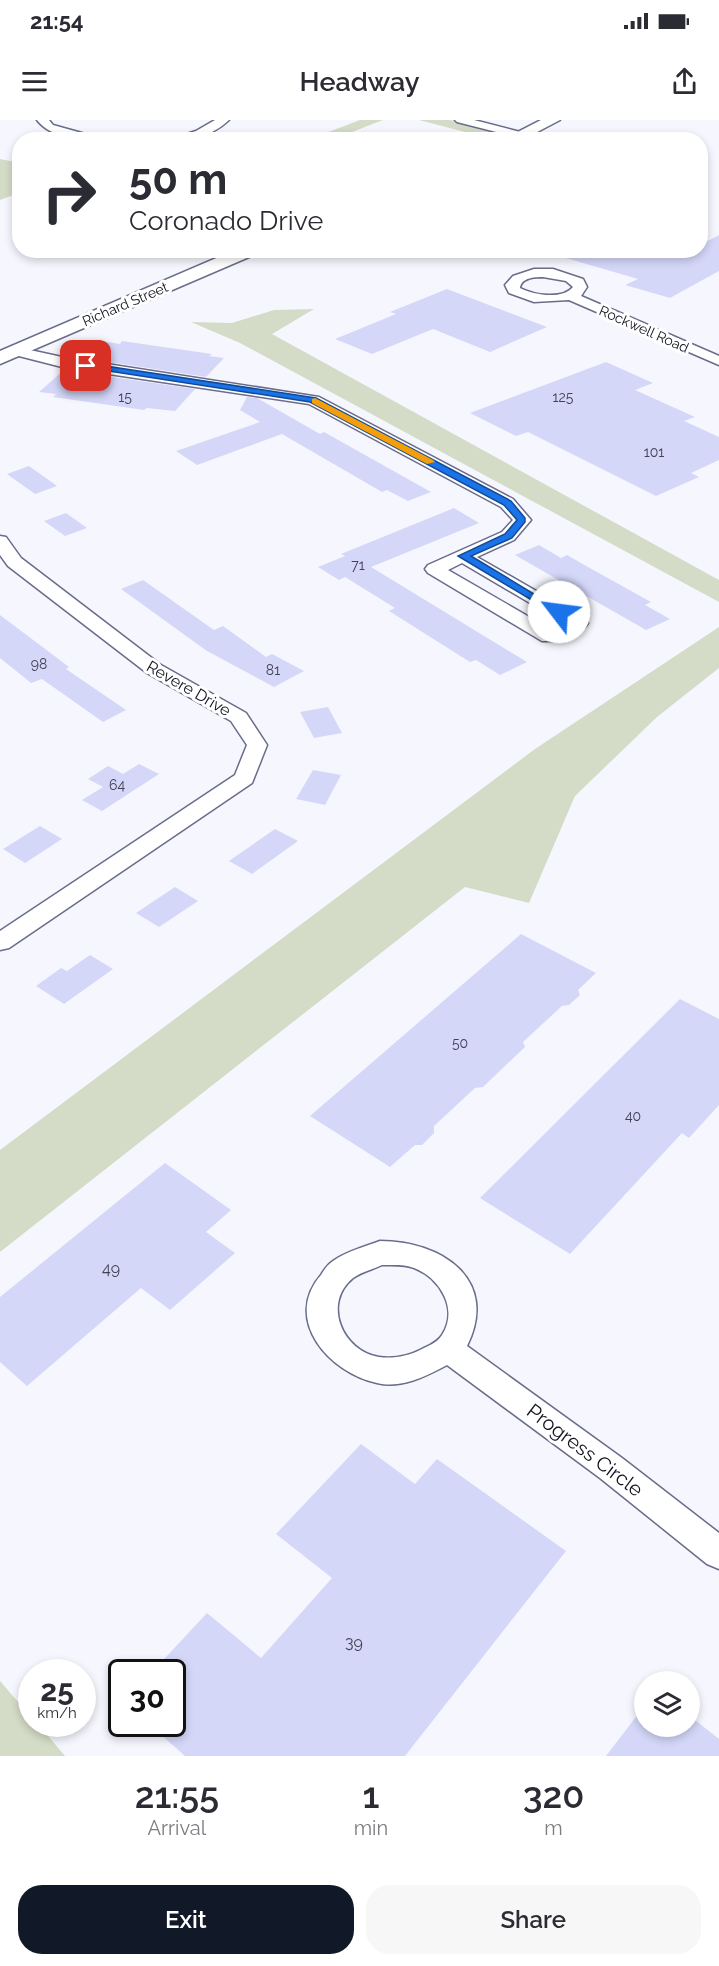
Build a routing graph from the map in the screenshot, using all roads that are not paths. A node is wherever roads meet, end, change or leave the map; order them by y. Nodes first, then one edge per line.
1 (43, 120) edge
2 (223, 120) edge
3 (461, 120) edge
4 (553, 120) edge
5 (69, 132) edge
6 (203, 132) edge
7 (498, 132) edge
8 (525, 132) edge
9 (231, 258) edge
10 (570, 296) dead end
11 (8, 354) edge
12 (719, 361) edge
13 (0, 542) edge
14 (464, 556) junction
15 (7, 566) edge
16 (0, 942) edge
17 (448, 1349) junction
18 (719, 1553) edge

1 - 5 street
2 - 6 street
3 - 7 street
4 - 8 street
9 - 11 street, Richard Street
10 - 12 street, Rockwell Road
11 - 14 street
13 - 15 street, Revere Drive
14 - 14 street
15 - 16 street, Revere Drive
17 - 17 street
17 - 18 street, Progress Circle

